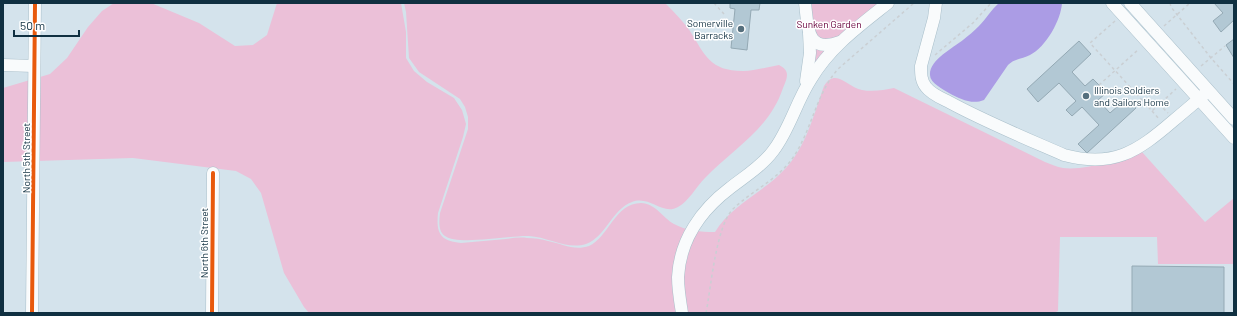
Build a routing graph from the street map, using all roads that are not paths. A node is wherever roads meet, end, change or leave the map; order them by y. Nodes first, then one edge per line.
1 (35, 3) edge
2 (806, 3) edge
3 (888, 3) edge
4 (936, 3) edge
5 (1112, 3) edge
6 (1130, 3) edge
7 (809, 33) junction
8 (840, 42) junction
9 (3, 65) edge
10 (34, 66) junction
11 (1208, 91) junction
12 (800, 99) junction
13 (1199, 99) junction
14 (1234, 119) edge
15 (1234, 138) edge
16 (213, 173) dead end
17 (32, 313) edge
18 (212, 313) edge
19 (682, 313) edge

1 - 10 street, North 5th Street
2 - 7 street
3 - 8 street
4 - 13 street
5 - 13 street
6 - 11 street
7 - 8 street
7 - 12 street
8 - 12 street
9 - 10 street
10 - 17 street, North 5th Street
11 - 13 street
11 - 14 street
12 - 19 street
13 - 15 street
16 - 18 street, North 6th Street

